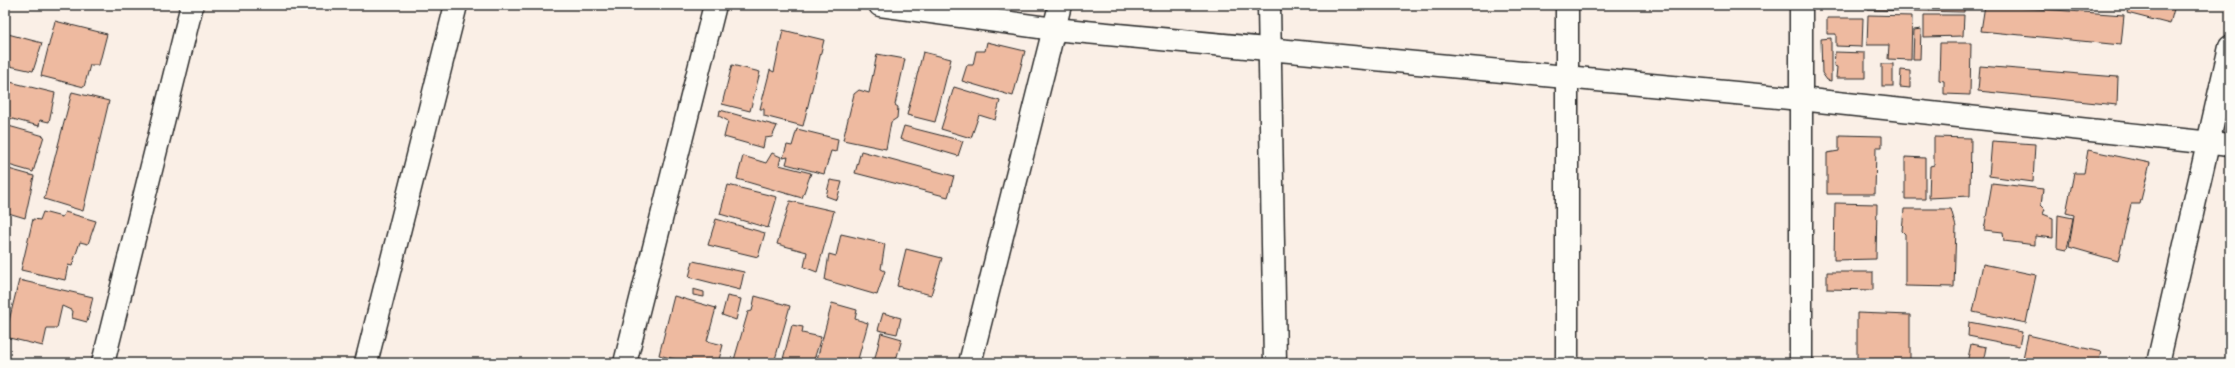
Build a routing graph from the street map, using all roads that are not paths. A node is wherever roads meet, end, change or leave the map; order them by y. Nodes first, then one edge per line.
1 (192, 5) edge
2 (456, 5) edge
3 (715, 5) edge
4 (880, 5) edge
5 (1060, 5) edge
6 (1269, 5) edge
7 (1568, 5) edge
8 (1801, 5) edge
9 (1054, 29) junction
10 (2230, 47) edge
11 (1269, 49) junction
12 (1567, 78) junction
13 (1800, 99) junction
14 (2209, 143) junction
15 (2230, 145) edge
16 (103, 363) edge
17 (366, 363) edge
18 (625, 363) edge
19 (970, 363) edge
20 (1275, 363) edge
21 (1566, 363) edge
22 (1801, 363) edge
23 (2158, 363) edge

1 - 16 street
2 - 17 street
3 - 18 street
4 - 9 street
5 - 9 street
6 - 11 street
7 - 12 street
8 - 13 street
9 - 11 street
9 - 19 street
10 - 14 street
11 - 12 street
11 - 20 street
12 - 13 street
12 - 21 street
13 - 14 street
13 - 22 street
14 - 15 street
14 - 23 street

